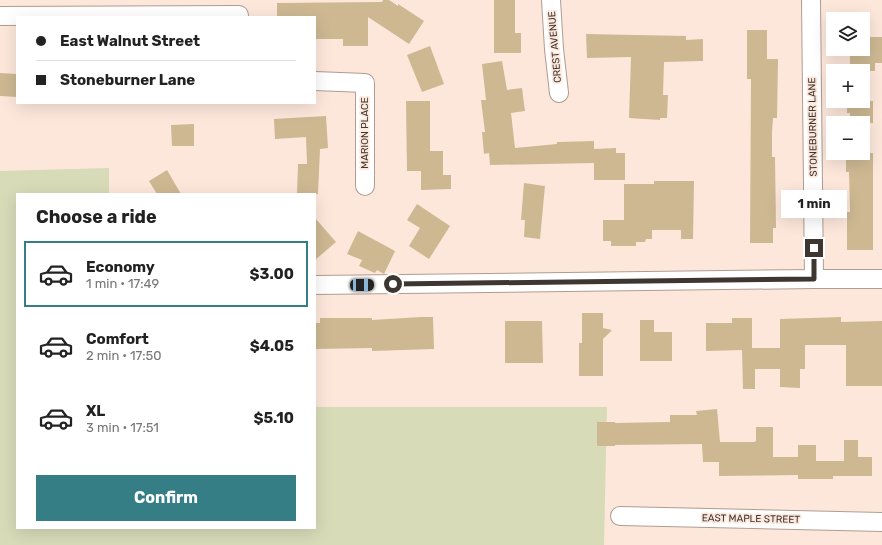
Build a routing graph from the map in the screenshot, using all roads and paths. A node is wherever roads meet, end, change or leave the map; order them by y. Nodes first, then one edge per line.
1 (551, 0) edge
2 (811, 0) edge
3 (240, 11) edge
4 (0, 16) edge
5 (316, 81) edge
6 (559, 93) dead end
7 (365, 186) dead end
8 (814, 279) junction
9 (882, 279) edge
10 (316, 286) edge
11 (620, 516) dead end
12 (882, 522) edge

1 - 6 street, CREST AVENUE
2 - 8 street, STONEBURNER LANE
3 - 4 street
5 - 7 street, MARION PLACE
8 - 9 street
8 - 10 street
11 - 12 street, EAST MAPLE STREET

